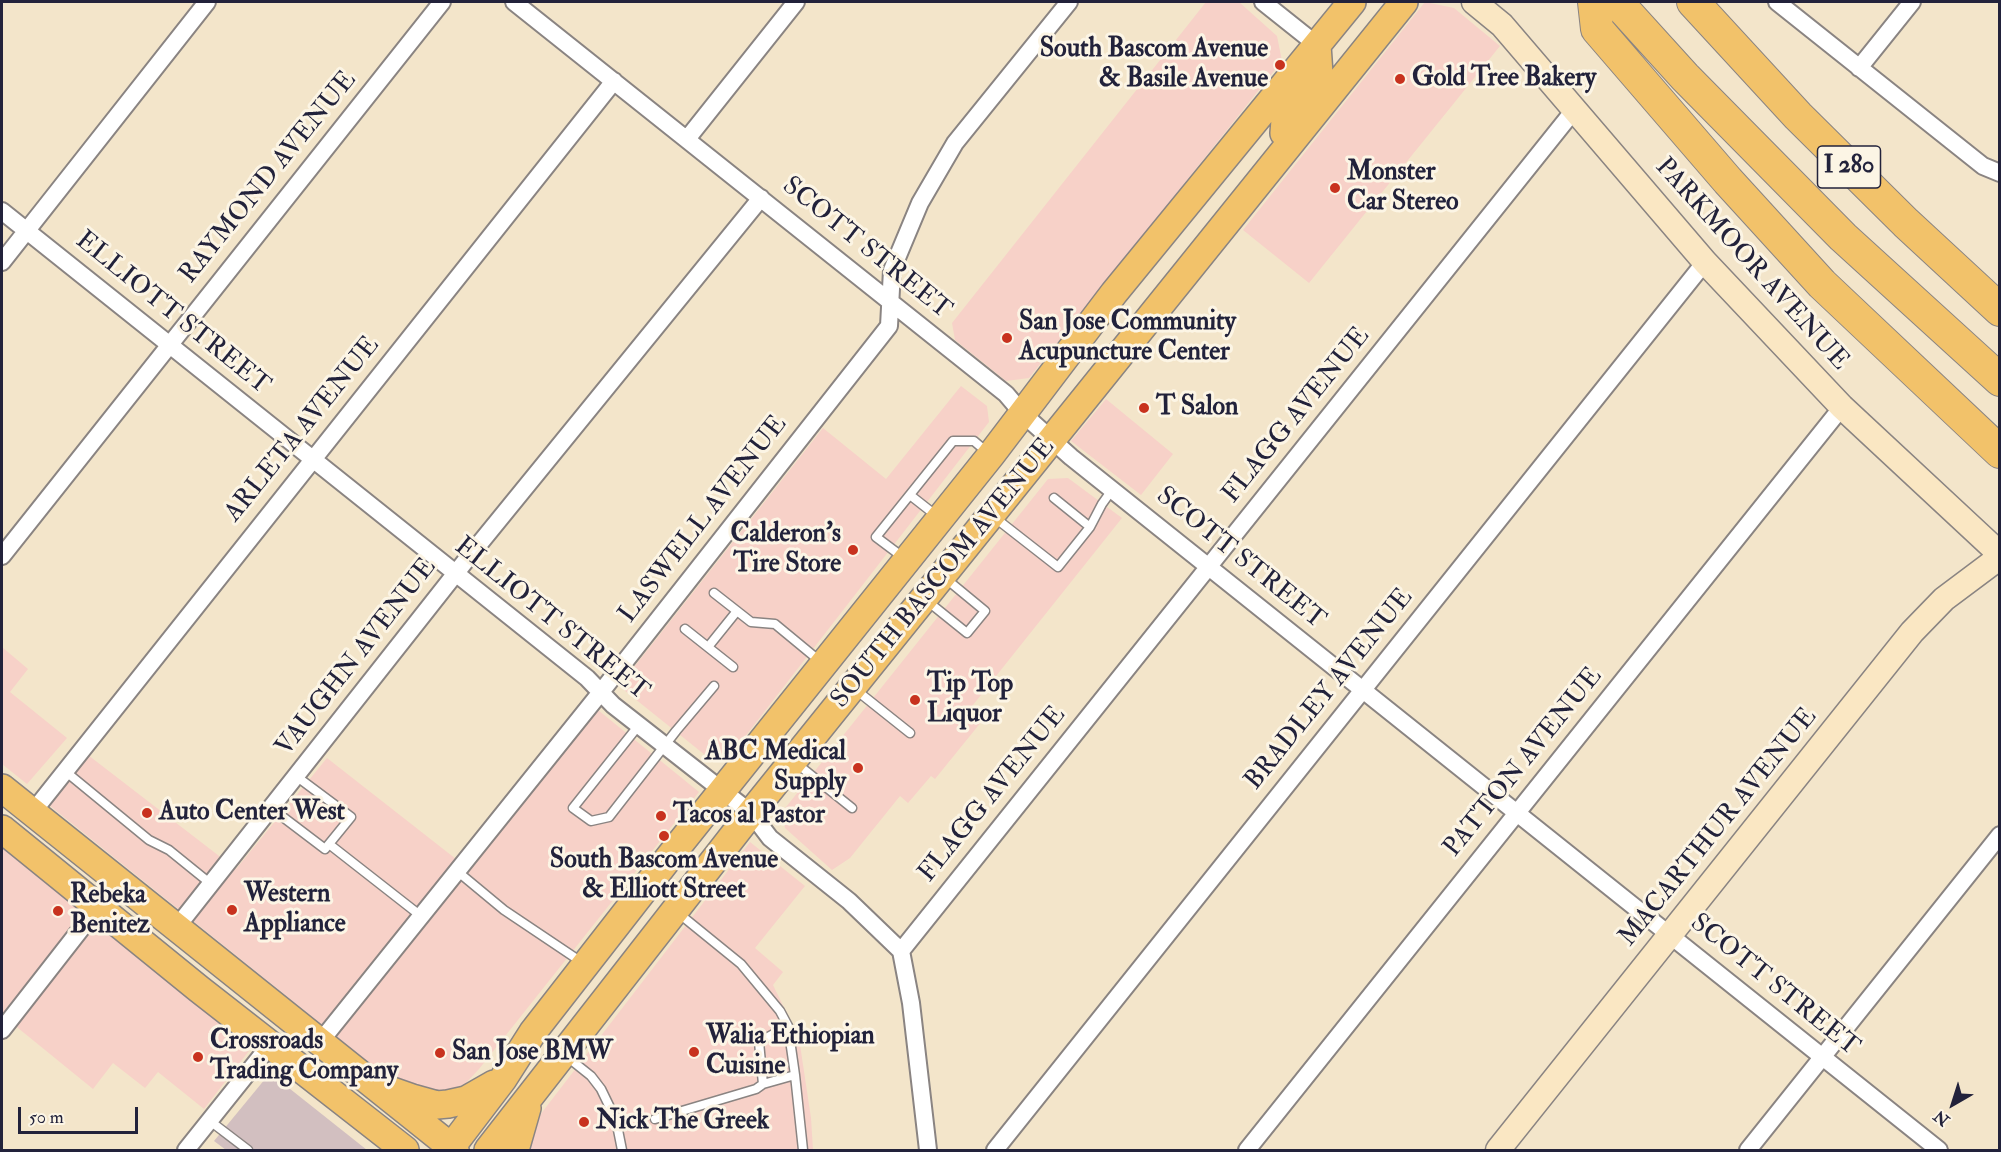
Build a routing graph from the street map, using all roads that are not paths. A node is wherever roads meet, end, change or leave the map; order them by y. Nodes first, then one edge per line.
1 (207, 2) edge
2 (442, 2) edge
3 (796, 2) edge
4 (1069, 2) edge
5 (1263, 2) edge
6 (1352, 2) edge
7 (1404, 2) edge
8 (1474, 2) edge
9 (1594, 2) edge
10 (1617, 2) edge
11 (1777, 2) edge
12 (1912, 2) edge
13 (517, 3) edge
14 (1700, 7) edge
15 (1317, 45) junction
16 (1859, 68) junction
17 (614, 81) junction
18 (1575, 110) junction
19 (687, 139) junction
20 (1282, 152) junction
21 (2000, 173) edge
22 (761, 198) junction
23 (2, 211) edge
24 (26, 231) junction
25 (2, 262) edge
26 (1705, 262) junction
27 (891, 302) junction
28 (2000, 309) edge
29 (169, 344) junction
30 (2000, 380) edge
31 (1842, 407) junction
32 (1023, 414) junction
33 (1052, 440) junction
34 (2000, 452) edge
35 (991, 455) junction
36 (312, 459) junction
37 (1112, 490) junction
38 (910, 495) junction
39 (1054, 498) dead end
40 (992, 514) junction
41 (940, 519) junction
42 (1090, 527) junction
43 (2000, 555) edge
44 (2, 556) edge
45 (906, 560) junction
46 (1209, 567) junction
47 (455, 574) junction
48 (942, 576) junction
49 (714, 593) dead end
50 (924, 599) junction
51 (737, 611) junction
52 (685, 629) dead end
53 (708, 647) junction
54 (824, 664) junction
55 (733, 667) dead end
56 (714, 686) dead end
57 (853, 687) junction
58 (1362, 690) junction
59 (601, 692) junction
60 (639, 725) junction
61 (910, 733) dead end
62 (665, 746) junction
63 (794, 761) junction
64 (65, 771) junction
65 (296, 776) junction
66 (2, 788) edge
67 (723, 791) junction
68 (2, 804) edge
69 (271, 807) junction
70 (852, 808) dead end
71 (32, 813) junction
72 (751, 813) junction
73 (1516, 813) junction
74 (2, 829) edge
75 (2000, 835) edge
76 (329, 844) junction
77 (80, 850) junction
78 (28, 851) junction
79 (457, 871) junction
80 (211, 884) junction
81 (98, 907) junction
82 (674, 910) junction
83 (421, 916) junction
84 (176, 928) junction
85 (1670, 935) junction
86 (901, 951) junction
87 (586, 965) junction
88 (788, 1026) junction
89 (2, 1030) edge
90 (320, 1042) junction
91 (270, 1045) junction
92 (563, 1054) junction
93 (1823, 1057) junction
94 (795, 1075) junction
95 (503, 1079) junction
96 (372, 1083) junction
97 (763, 1084) junction
98 (530, 1096) junction
99 (655, 1119) dead end
100 (210, 1121) junction
101 (452, 1149) edge
102 (186, 1150) edge
103 (248, 1150) edge
104 (405, 1150) edge
105 (488, 1150) edge
106 (515, 1150) edge
107 (622, 1150) edge
108 (803, 1150) edge
109 (928, 1150) edge
110 (995, 1150) edge
111 (1247, 1150) edge
112 (1498, 1150) edge
113 (1748, 1150) edge
114 (1939, 1150) edge

1 - 24 street
2 - 29 street, RAYMOND AVENUE
3 - 19 street
4 - 27 street, LASWELL AVENUE
5 - 15 street
6 - 15 main road, SOUTH BASCOM AVENUE
7 - 20 main road, SOUTH BASCOM AVENUE
8 - 18 street, PARKMOOR AVENUE
9 - 34 highway
10 - 30 highway, I 280
11 - 16 street
12 - 16 street
13 - 17 street, SCOTT STREET
14 - 28 highway, I 280
15 - 20 main road
15 - 32 main road, SOUTH BASCOM AVENUE
16 - 21 street
17 - 19 street, SCOTT STREET
17 - 36 street, ARLETA AVENUE
18 - 26 street, PARKMOOR AVENUE
18 - 46 street, FLAGG AVENUE
19 - 22 street, SCOTT STREET
20 - 33 main road, SOUTH BASCOM AVENUE
22 - 27 street, SCOTT STREET
22 - 47 street, VAUGHN AVENUE
23 - 24 street, ELLIOTT STREET
24 - 25 street
24 - 29 street, ELLIOTT STREET
26 - 31 street, PARKMOOR AVENUE
26 - 58 street, BRADLEY AVENUE
27 - 32 street, SCOTT STREET
27 - 59 street, LASWELL AVENUE
29 - 36 street, ELLIOTT STREET
29 - 44 street, RAYMOND AVENUE
31 - 43 street, PARKMOOR AVENUE
31 - 73 street, PATTON AVENUE
32 - 33 street, SCOTT STREET
32 - 35 main road, SOUTH BASCOM AVENUE
33 - 37 street, SCOTT STREET
33 - 40 main road, SOUTH BASCOM AVENUE
35 - 38 lane
35 - 41 main road, SOUTH BASCOM AVENUE
36 - 47 street, ELLIOTT STREET
36 - 64 street, ARLETA AVENUE
37 - 42 lane
37 - 46 street, SCOTT STREET
38 - 41 lane
38 - 45 lane
39 - 42 lane
40 - 42 lane
40 - 48 main road, SOUTH BASCOM AVENUE
41 - 45 main road, SOUTH BASCOM AVENUE
43 - 85 street, MACARTHUR AVENUE
45 - 54 main road, SOUTH BASCOM AVENUE
46 - 58 street, SCOTT STREET
46 - 86 street, FLAGG AVENUE
47 - 59 street, ELLIOTT STREET
47 - 65 street, VAUGHN AVENUE
48 - 50 main road, SOUTH BASCOM AVENUE
48 - 50 lane
49 - 51 lane
50 - 57 main road, SOUTH BASCOM AVENUE
51 - 53 lane
51 - 54 lane
52 - 53 lane
53 - 55 lane
54 - 67 main road, SOUTH BASCOM AVENUE
56 - 62 lane
57 - 61 lane
57 - 63 main road, SOUTH BASCOM AVENUE
58 - 73 street, SCOTT STREET
58 - 110 street, BRADLEY AVENUE
59 - 60 street, ELLIOTT STREET
59 - 79 street, LASWELL AVENUE
60 - 62 street, ELLIOTT STREET
60 - 62 lane
62 - 67 street, ELLIOTT STREET
63 - 70 lane
63 - 72 main road, SOUTH BASCOM AVENUE
64 - 71 street, ARLETA AVENUE
64 - 80 lane
65 - 69 street, VAUGHN AVENUE
65 - 76 lane
66 - 71 main road
67 - 72 street, ELLIOTT STREET
67 - 87 main road, SOUTH BASCOM AVENUE
68 - 77 main road
69 - 76 lane
69 - 80 street, VAUGHN AVENUE
71 - 77 main road
72 - 82 main road, SOUTH BASCOM AVENUE
72 - 86 street, ELLIOTT STREET
73 - 85 street, SCOTT STREET
73 - 111 street, PATTON AVENUE
74 - 78 main road
75 - 93 street
76 - 83 lane
77 - 84 main road
78 - 81 main road
78 - 84 main road
79 - 83 street, LASWELL AVENUE
79 - 87 lane
80 - 84 street, VAUGHN AVENUE
81 - 89 street
81 - 91 main road
82 - 88 lane
82 - 92 main road, SOUTH BASCOM AVENUE
83 - 90 street, LASWELL AVENUE
84 - 90 main road
85 - 93 street, SCOTT STREET
85 - 112 street, MACARTHUR AVENUE
86 - 109 street
87 - 95 main road, SOUTH BASCOM AVENUE
88 - 94 lane
88 - 97 lane
90 - 96 main road
91 - 100 street
91 - 104 main road
92 - 98 main road, SOUTH BASCOM AVENUE
92 - 107 lane
93 - 113 street
93 - 114 street, SCOTT STREET
94 - 97 lane
94 - 108 lane
95 - 96 main road
95 - 101 main road, SOUTH BASCOM AVENUE
96 - 101 main road
97 - 99 lane
98 - 105 main road, SOUTH BASCOM AVENUE
98 - 106 main road
100 - 102 street
100 - 103 lane

